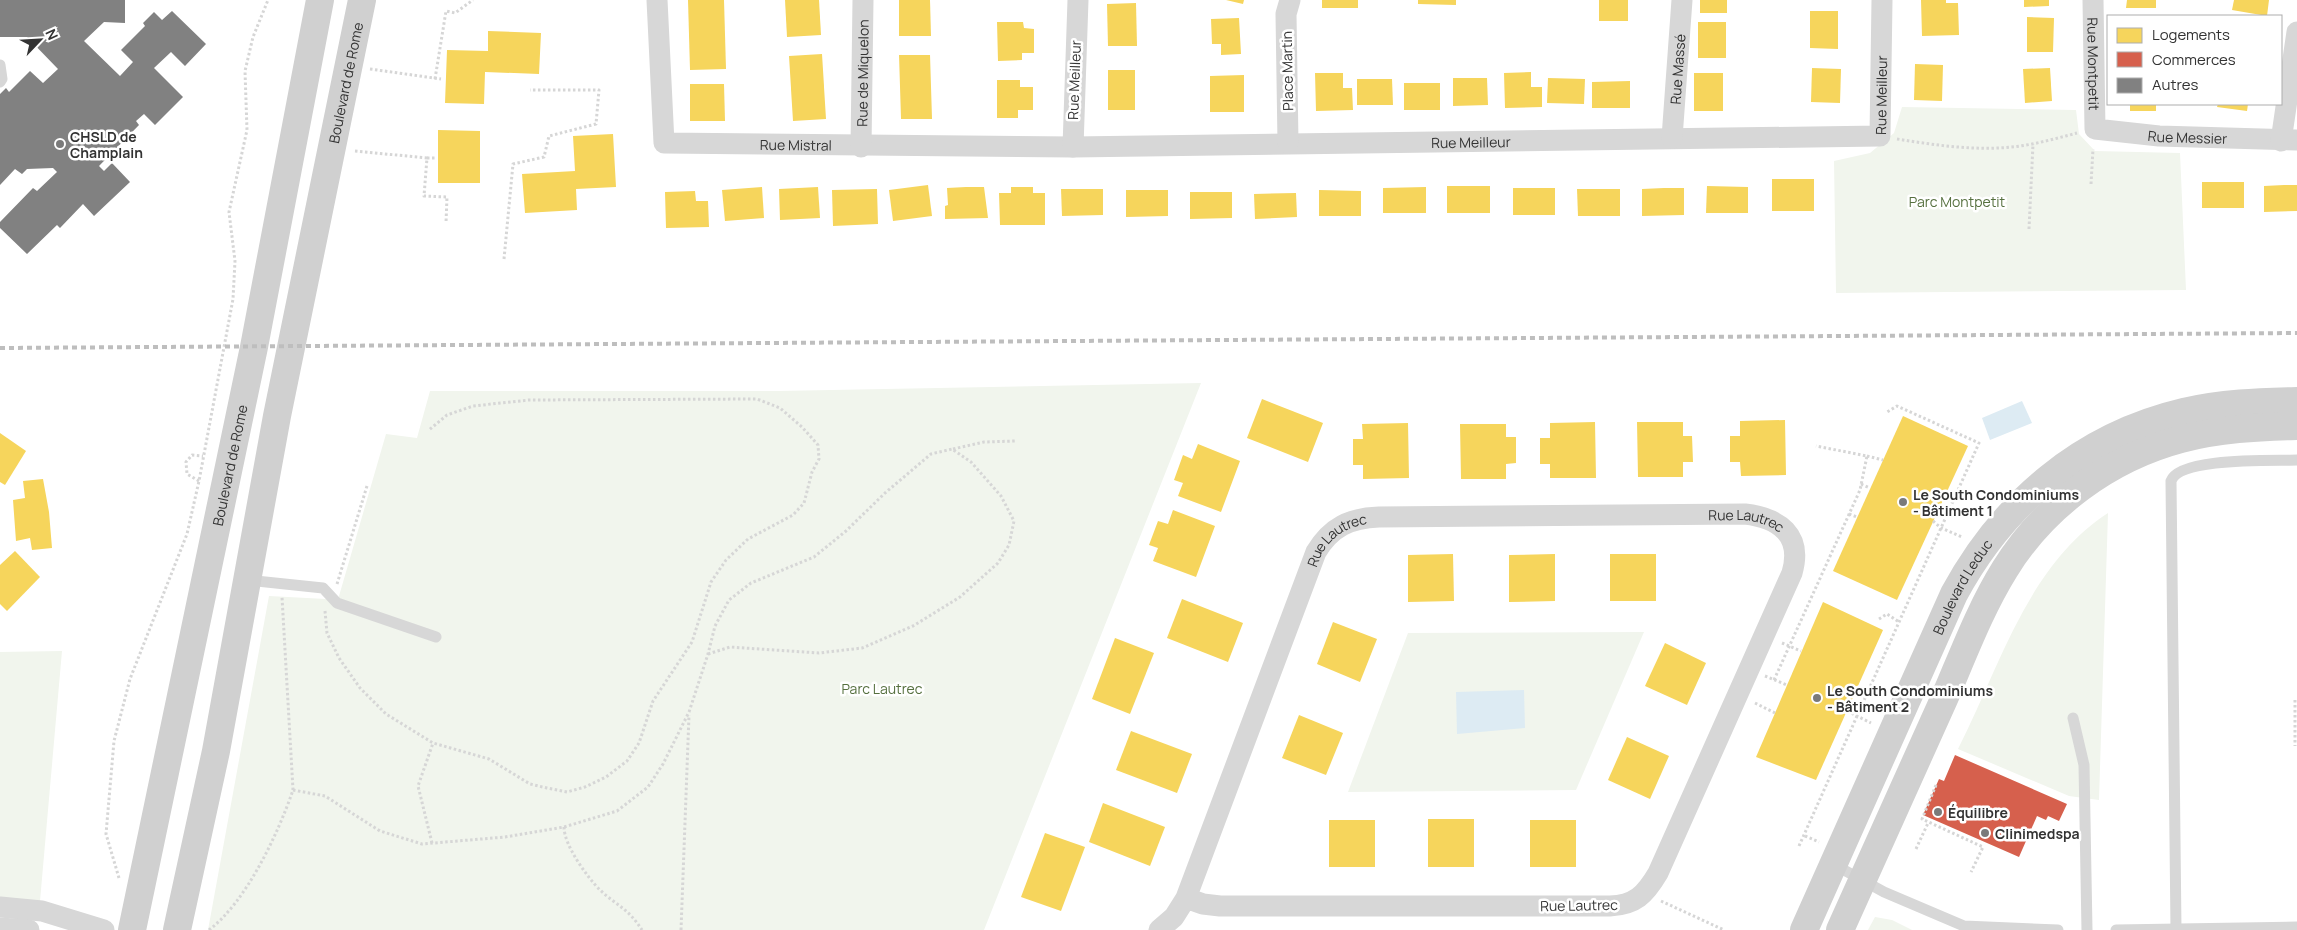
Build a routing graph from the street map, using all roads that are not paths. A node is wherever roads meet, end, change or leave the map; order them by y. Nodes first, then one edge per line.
1 (320, 0) edge
2 (362, 0) edge
3 (657, 0) edge
4 (863, 0) edge
5 (1078, 0) edge
6 (1290, 0) edge
7 (1682, 0) edge
8 (1882, 0) edge
9 (2093, 0) edge
10 (2297, 32) edge
11 (0, 65) edge
12 (0, 82) edge
13 (2095, 129) joint
14 (1672, 138) junction
15 (2289, 140) edge
16 (1288, 143) junction
17 (861, 146) junction
18 (1073, 147) junction
19 (2297, 401) edge
20 (2297, 426) edge
21 (2297, 460) edge
22 (246, 580) junction
23 (436, 637) dead end
24 (2073, 718) dead end
25 (1829, 854) junction
26 (1863, 880) junction
27 (1186, 898) junction
28 (0, 907) edge
29 (2297, 927) edge
30 (0, 928) edge
31 (2176, 929) edge
32 (29, 930) edge
33 (104, 930) edge
34 (132, 930) edge
35 (177, 930) edge
36 (1159, 930) edge
37 (1804, 930) edge
38 (1840, 930) edge
39 (2058, 930) edge
40 (2087, 930) edge
41 (2116, 930) edge

1 - 34 main road, Boulevard de Rome
2 - 22 main road, Boulevard de Rome
3 - 17 street, Rue Mistral
4 - 17 street, Rue de Miquelon
5 - 18 street, Rue Meilleur
6 - 16 street, Place Martin
7 - 14 street, Rue Massé
8 - 14 street, Rue Meilleur
9 - 13 street, Rue Montpetit
10 - 15 street, Rue Messier
11 - 12 lane
13 - 15 street, Rue Messier
14 - 16 street, Rue Meilleur
16 - 18 street, Rue Meilleur
17 - 18 street, Rue Mistral
19 - 25 main road, Boulevard Leduc
20 - 26 main road, Boulevard Leduc
21 - 31 lane
22 - 23 lane
22 - 35 main road, Boulevard de Rome
24 - 40 lane
25 - 26 lane
25 - 37 main road, Boulevard Leduc
26 - 38 main road, Boulevard Leduc
26 - 39 lane
27 - 27 street, Rue Lautrec
27 - 36 street, Rue Lautrec
28 - 33 street
29 - 31 lane
30 - 32 street
31 - 41 lane

